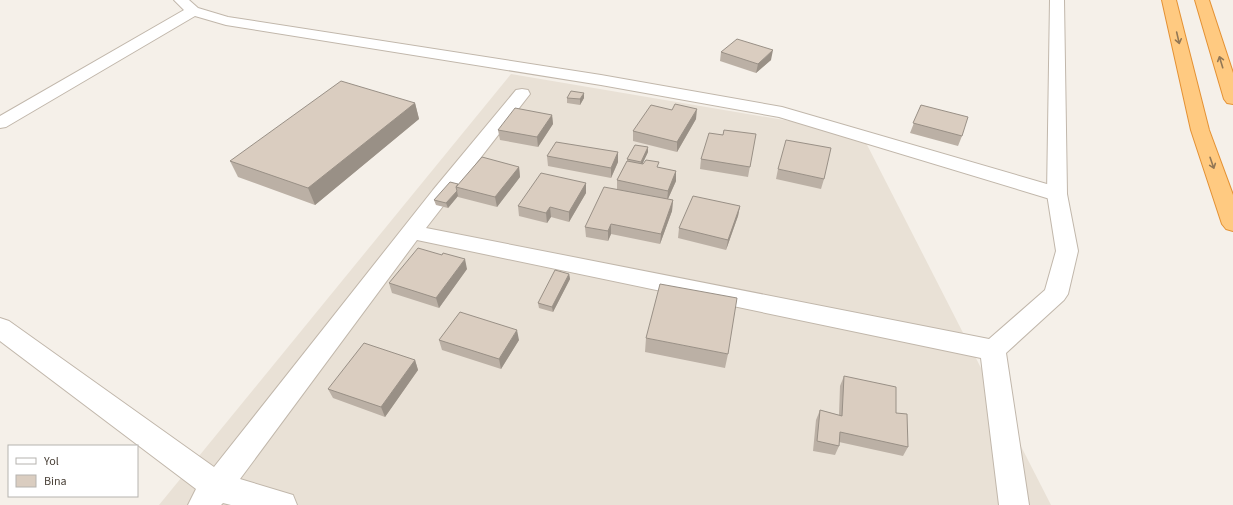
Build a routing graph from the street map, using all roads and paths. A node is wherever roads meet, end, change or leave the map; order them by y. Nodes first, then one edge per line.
1 (1057, 0) edge
2 (1169, 0) edge
3 (1202, 0) edge
4 (187, 6) edge
5 (522, 94) dead end
6 (1233, 99) edge
7 (0, 123) edge
8 (1057, 194) junction
9 (1233, 224) edge
10 (412, 232) junction
11 (0, 328) edge
12 (993, 350) junction
13 (210, 496) edge
14 (282, 505) edge
15 (1014, 505) edge

1 - 8 street
2 -> 9 highway
6 -> 3 highway
4 - 7 street
4 - 8 street
5 - 10 street
8 - 12 street
10 - 12 street
10 - 13 street
11 - 13 street
12 - 15 street
13 - 14 street

